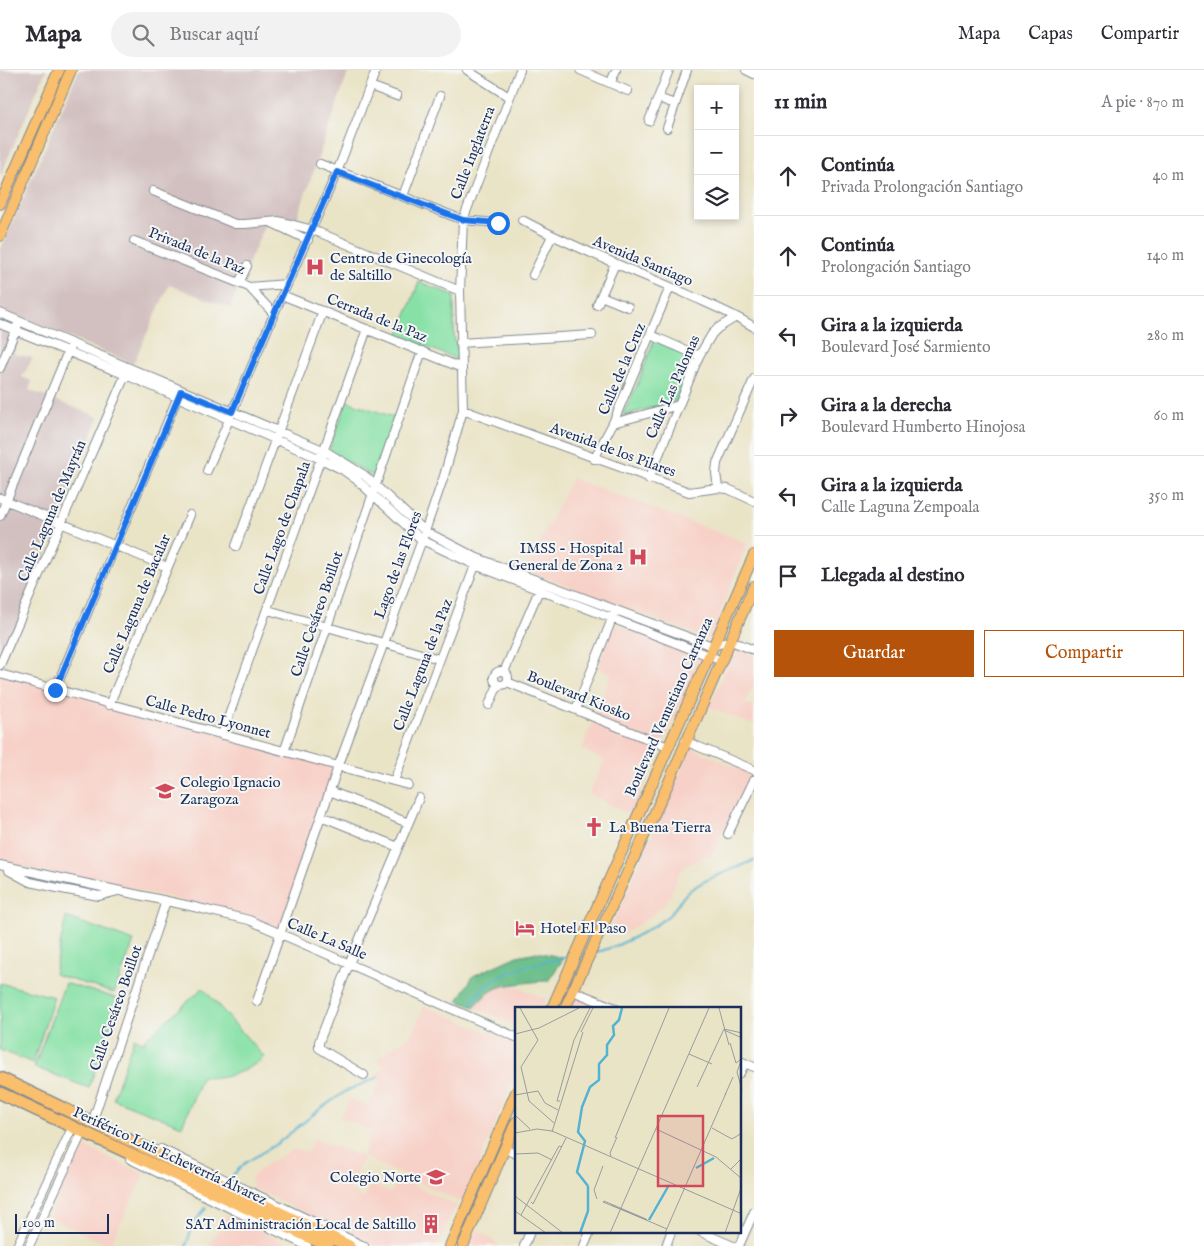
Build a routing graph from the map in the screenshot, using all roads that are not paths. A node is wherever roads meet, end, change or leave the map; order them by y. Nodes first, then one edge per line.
1 (59, 70) edge
2 (71, 70) edge
3 (376, 70) edge
4 (467, 70) edge
5 (520, 70) edge
6 (580, 70) edge
7 (616, 70) edge
8 (669, 70) edge
9 (686, 70) edge
10 (746, 70) edge
11 (754, 74) edge
12 (610, 82) junction
13 (370, 86) junction
14 (628, 91) dead end
15 (396, 96) dead end
16 (440, 96) dead end
17 (509, 97) junction
18 (658, 98) junction
19 (675, 104) junction
20 (649, 121) dead end
21 (667, 128) dead end
22 (320, 164) dead end
23 (337, 172) junction
24 (153, 191) dead end
25 (403, 196) junction
26 (0, 204) edge
27 (463, 220) junction
28 (522, 220) dead end
29 (498, 223) dead end
30 (290, 228) junction
31 (313, 230) junction
32 (0, 236) edge
33 (552, 236) junction
34 (308, 240) junction
35 (134, 241) dead end
36 (615, 264) junction
37 (247, 266) dead end
38 (533, 275) dead end
39 (239, 283) junction
40 (288, 284) junction
41 (249, 287) junction
42 (670, 287) junction
43 (460, 291) junction
44 (282, 295) junction
45 (600, 296) junction
46 (597, 305) dead end
47 (628, 307) dead end
48 (324, 311) junction
49 (0, 313) edge
50 (274, 314) junction
51 (736, 317) junction
52 (19, 322) junction
53 (0, 324) edge
54 (754, 327) edge
55 (367, 329) junction
56 (16, 330) junction
57 (592, 334) dead end
58 (651, 334) junction
59 (460, 343) junction
60 (69, 348) junction
61 (422, 351) junction
62 (699, 356) junction
63 (0, 368) edge
64 (462, 368) junction
65 (127, 372) junction
66 (754, 378) edge
67 (179, 394) junction
68 (679, 406) junction
69 (463, 410) junction
70 (232, 412) junction
71 (229, 420) junction
72 (614, 423) junction
73 (277, 436) junction
74 (324, 450) junction
75 (322, 459) junction
76 (594, 459) junction
77 (207, 471) dead end
78 (649, 478) junction
79 (375, 485) junction
80 (718, 488) junction
81 (372, 494) junction
82 (3, 500) edge
83 (754, 501) edge
84 (190, 515) dead end
85 (0, 516) edge
86 (62, 523) junction
87 (425, 531) junction
88 (422, 540) junction
89 (115, 546) junction
90 (236, 546) dead end
91 (754, 555) edge
92 (476, 562) junction
93 (167, 567) junction
94 (543, 582) junction
95 (754, 586) edge
96 (538, 591) junction
97 (268, 610) junction
98 (616, 610) junction
99 (612, 618) junction
100 (327, 628) junction
101 (674, 632) junction
102 (730, 640) junction
103 (670, 641) junction
104 (384, 644) junction
105 (754, 650) edge
106 (711, 651) junction
107 (439, 659) junction
108 (722, 661) junction
109 (0, 665) edge
110 (504, 672) junction
111 (0, 674) edge
112 (507, 682) junction
113 (498, 685) junction
114 (55, 690) junction
115 (110, 704) junction
116 (489, 704) dead end
117 (576, 709) junction
118 (222, 735) junction
119 (685, 741) junction
120 (668, 747) junction
121 (284, 752) junction
122 (338, 767) junction
123 (754, 770) edge
124 (754, 780) edge
125 (394, 781) junction
126 (408, 785) dead end
127 (330, 791) junction
128 (419, 798) dead end
129 (322, 816) junction
130 (408, 823) junction
131 (728, 834) dead end
132 (398, 847) junction
133 (0, 866) edge
134 (166, 901) junction
135 (281, 934) junction
136 (349, 964) junction
137 (573, 991) junction
138 (257, 1001) dead end
139 (552, 1007) edge
140 (565, 1007) edge
141 (613, 1007) edge
142 (515, 1037) edge
143 (742, 1062) edge
144 (754, 1067) edge
145 (364, 1074) dead end
146 (0, 1078) edge
147 (28, 1091) junction
148 (0, 1093) edge
149 (515, 1094) edge
150 (92, 1122) junction
151 (515, 1124) edge
152 (77, 1130) junction
153 (113, 1133) junction
154 (117, 1148) junction
155 (505, 1149) junction
156 (515, 1154) edge
157 (754, 1212) edge
158 (284, 1220) junction
159 (529, 1234) edge
160 (589, 1234) edge
161 (670, 1234) edge
162 (706, 1234) edge
163 (17, 1246) edge
164 (29, 1246) edge
165 (306, 1246) edge
166 (328, 1246) edge
167 (349, 1246) edge
168 (364, 1246) edge
169 (450, 1246) edge
170 (463, 1246) edge
171 (524, 1246) edge
172 (584, 1246) edge
173 (666, 1246) edge
174 (733, 1246) edge
175 (739, 1246) edge

1 - 26 main road
2 - 32 main road
3 - 13 street
4 - 17 street
5 - 17 street, Calle Inglaterra
6 - 12 street
7 - 12 street
8 - 18 street
9 - 19 street
10 - 11 street
12 - 14 street
13 - 15 street
13 - 23 street
16 - 25 street
17 - 27 street, Calle Inglaterra
18 - 19 street
18 - 20 street
19 - 21 street
22 - 23 street
23 - 25 street
23 - 31 street
24 - 30 street
25 - 27 street
27 - 29 street
27 - 43 street, Calle Inglaterra
28 - 33 street, Avenida Santiago
30 - 31 street
30 - 34 street
31 - 34 street
31 - 43 street
33 - 36 street, Avenida Santiago
33 - 38 street
34 - 40 street
35 - 39 street, Privada de la Paz
36 - 42 street, Avenida Santiago
36 - 45 street
37 - 39 street
39 - 41 street, Privada de la Paz
40 - 41 street, Privada de la Paz
40 - 44 street
41 - 50 street, Privada de la Paz
42 - 51 street, Avenida Santiago
42 - 58 street, Calle de la Cruz
43 - 59 street, Calle Inglaterra
44 - 48 street, Cerrada de la Paz
44 - 50 street
45 - 46 street
45 - 47 street
48 - 55 street, Cerrada de la Paz
48 - 73 street
49 - 52 street
50 - 70 street
51 - 54 street, Avenida Santiago
51 - 62 street, Calle Las Palomas
52 - 56 street
52 - 60 street
53 - 56 street
55 - 61 street, Cerrada de la Paz
55 - 74 street, Calle Lago de Chapala
56 - 60 street
56 - 63 street
57 - 59 street
58 - 62 street
58 - 72 street, Calle de la Cruz
59 - 64 street, Calle Inglaterra
60 - 65 street
60 - 82 street
61 - 64 street, Cerrada de la Paz
61 - 79 street, Calle Cesáreo Boillot
62 - 68 street, Calle Las Palomas
64 - 69 street, Lago de las Flores
65 - 67 street
65 - 86 street, Calle Laguna de Mayrán
66 - 80 street
67 - 70 street
67 - 71 street
67 - 89 street
68 - 72 street
68 - 78 street, Calle Las Palomas
69 - 76 street, Avenida de los Pilares
69 - 87 street, Lago de las Flores
70 - 71 street
70 - 73 street
71 - 73 street
71 - 77 street
72 - 76 street, Calle de la Cruz
73 - 74 street
73 - 75 street
73 - 90 street
74 - 75 street, Calle Lago de Chapala
74 - 79 street
75 - 81 street
75 - 97 street, Calle Lago de Chapala
76 - 78 street, Avenida de los Pilares
78 - 80 street, Avenida de los Pilares
79 - 81 street, Calle Cesáreo Boillot
79 - 87 street
80 - 83 street, Avenida de los Pilares
81 - 88 street
81 - 100 street, Calle Cesáreo Boillot
82 - 85 street
82 - 86 street
84 - 93 street, Calle Laguna de Bacalar
86 - 89 street
86 - 109 street, Calle Laguna de Mayrán
87 - 88 street, Lago de las Flores
87 - 92 street
88 - 92 street
88 - 104 street, Lago de las Flores
89 - 93 street
89 - 114 street
91 - 106 main road, Boulevard Venustiano Carranza
92 - 94 street
92 - 96 street
92 - 107 street, Calle Laguna de la Paz
93 - 115 street, Calle Laguna de Bacalar
94 - 96 street
94 - 98 street
95 - 102 main road, Boulevard Venustiano Carranza
96 - 99 street
96 - 110 street
97 - 100 street
97 - 118 street, Calle Lago de Chapala
98 - 99 street
98 - 101 street
99 - 103 street
99 - 117 street
100 - 104 street
100 - 121 street, Calle Cesáreo Boillot
101 - 103 street
101 - 106 street
102 - 105 street
102 - 106 street
102 - 108 main road, Boulevard Venustiano Carranza
103 - 106 street
104 - 107 street
104 - 122 street, Lago de las Flores
106 - 108 street
106 - 120 main road, Boulevard Venustiano Carranza
107 - 125 street, Calle Laguna de la Paz
108 - 119 main road, Boulevard Venustiano Carranza
110 - 112 street
110 - 113 street
111 - 114 street, Calle Pedro Lyonnet
112 - 113 street
112 - 117 street, Boulevard Kiosko
113 - 116 street
114 - 115 street, Calle Pedro Lyonnet
115 - 118 street, Calle Pedro Lyonnet
117 - 120 street, Boulevard Kiosko
118 - 121 street, Calle Pedro Lyonnet
119 - 123 street
119 - 137 main road, Boulevard Venustiano Carranza
120 - 139 main road, Boulevard Venustiano Carranza
121 - 122 street, Calle Pedro Lyonnet
122 - 125 street, Calle Pedro Lyonnet
122 - 127 street, Lago de las Flores
124 - 131 street
125 - 126 street, Calle Pedro Lyonnet
127 - 129 street, Lago de las Flores
127 - 130 street
128 - 130 street
129 - 132 street
129 - 135 street, Lago de las Flores
130 - 132 street
132 - 136 street
133 - 134 street, Calle La Salle
134 - 135 street, Calle La Salle
134 - 150 street, Calle Cesáreo Boillot
135 - 136 street, Calle La Salle
135 - 138 street, Lago de las Flores
136 - 142 street, Calle La Salle
136 - 145 street
137 - 140 main road, Boulevard Venustiano Carranza
137 - 141 street
143 - 144 street
146 - 147 highway, Periférico Luis Echeverría Álvarez
147 - 150 highway, Periférico Luis Echeverría Álvarez
147 - 152 highway
148 - 152 highway, Periférico Luis Echeverría Álvarez
149 - 169 main road
150 - 153 highway, Periférico Luis Echeverría Álvarez
151 - 155 main road
152 - 154 highway, Periférico Luis Echeverría Álvarez
152 - 163 street
152 - 164 street
153 - 158 highway, Periférico Luis Echeverría Álvarez
153 - 168 street, Periférico Luis Echeverría Álvarez
154 - 158 highway, Periférico Luis Echeverría Álvarez
154 - 165 street
155 - 156 street
155 - 170 main road
157 - 175 street
158 - 166 highway, Periférico Luis Echeverría Álvarez
158 - 167 highway, Periférico Luis Echeverría Álvarez
159 - 171 street
160 - 172 street
161 - 173 street
162 - 174 street

